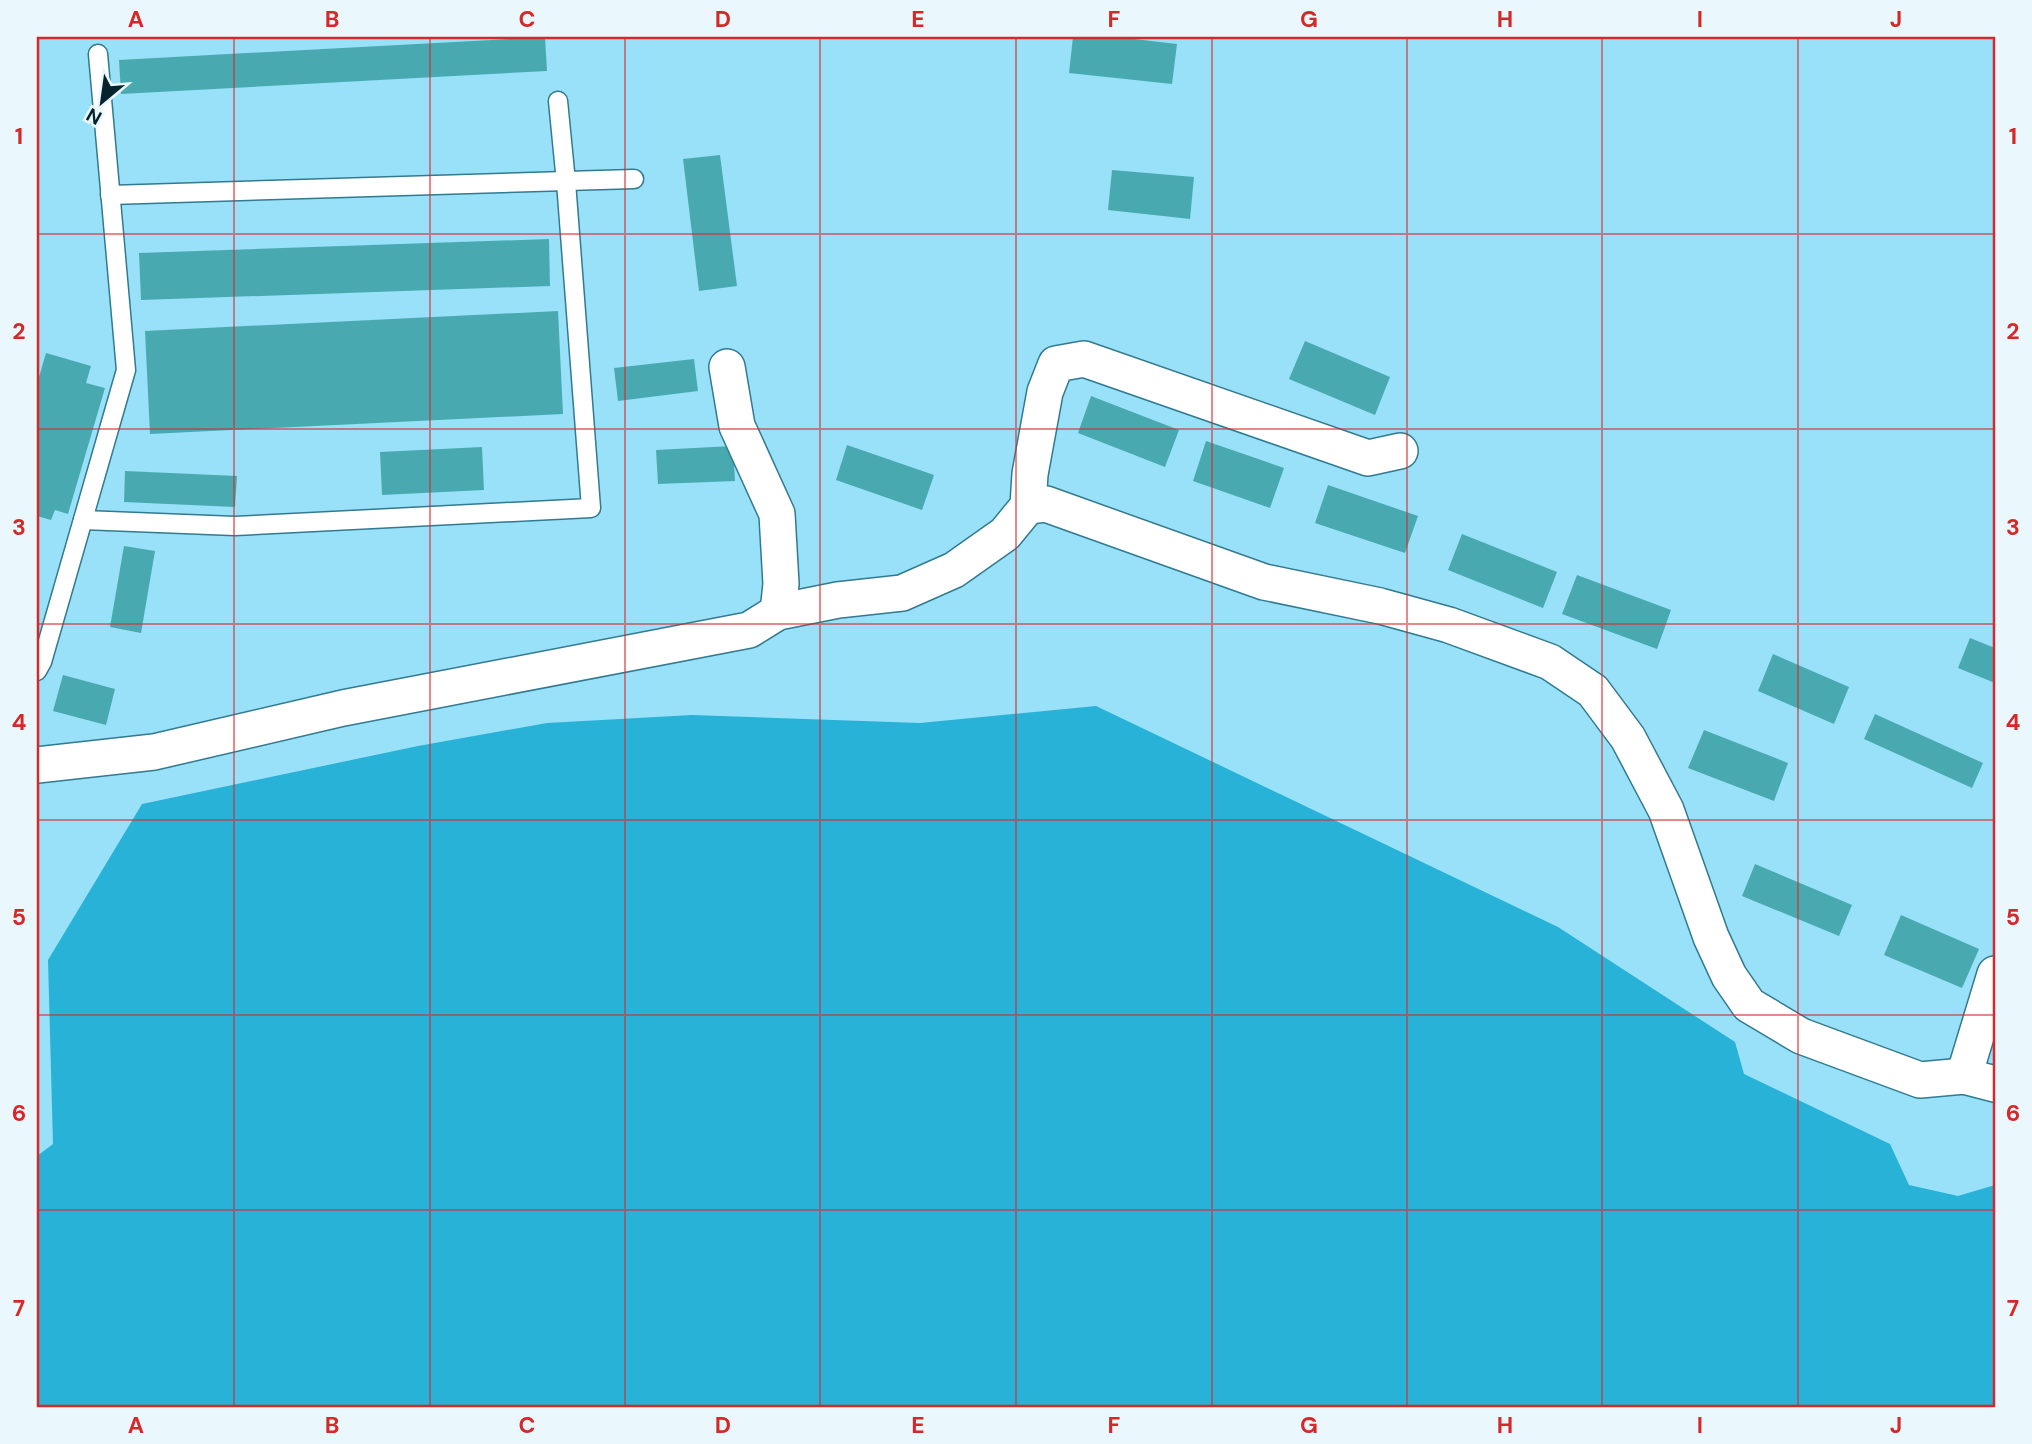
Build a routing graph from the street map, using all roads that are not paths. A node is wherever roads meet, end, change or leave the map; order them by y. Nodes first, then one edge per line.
1 (98, 54) dead end
2 (558, 101) dead end
3 (634, 179) dead end
4 (566, 183) junction
5 (110, 195) junction
6 (727, 366) dead end
7 (1399, 451) dead end
8 (1028, 506) junction
9 (83, 520) junction
10 (778, 612) junction
11 (37, 671) edge
12 (37, 765) edge
13 (1995, 974) edge
14 (1980, 1080) edge

1 - 5 lane
2 - 4 lane
3 - 4 lane
4 - 5 lane
4 - 9 lane
5 - 9 lane
6 - 10 street
7 - 8 street
8 - 10 street
8 - 14 street
9 - 11 lane
10 - 12 street
13 - 14 street

